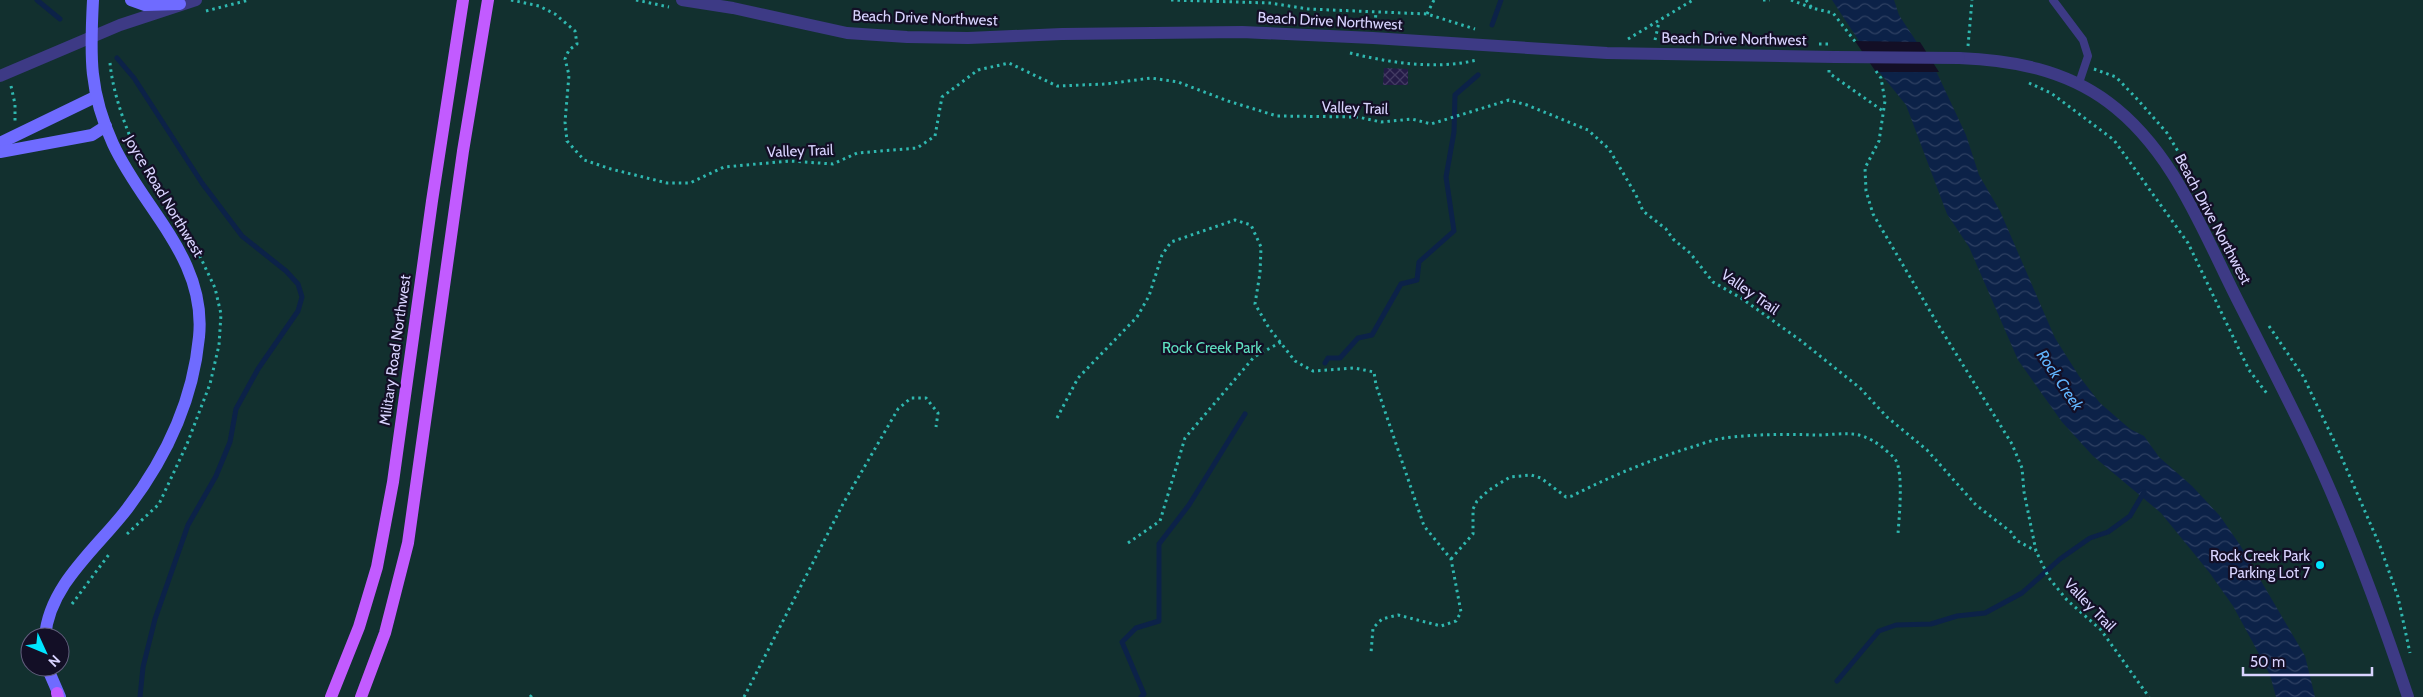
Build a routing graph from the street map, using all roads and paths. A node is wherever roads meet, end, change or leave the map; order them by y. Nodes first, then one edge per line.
1 (93, 0) edge
2 (131, 0) edge
3 (196, 0) edge
4 (463, 0) edge
5 (488, 0) edge
6 (511, 0) edge
7 (636, 0) edge
8 (1171, 0) edge
9 (1434, 0) edge
10 (1693, 0) edge
11 (1763, 0) edge
12 (1770, 0) edge
13 (1792, 0) edge
14 (1972, 0) edge
15 (2053, 0) edge
16 (180, 4) junction
17 (678, 4) edge
18 (1812, 8) dead end
19 (1376, 12) junction
20 (1427, 14) junction
21 (1374, 31) dead end
22 (1481, 31) dead end
23 (90, 38) junction
24 (1968, 46) dead end
25 (1345, 51) dead end
26 (1607, 53) junction
27 (1484, 58) dead end
28 (1833, 61) junction
29 (110, 62) dead end
30 (1819, 72) dead end
31 (1829, 73) junction
32 (0, 76) edge
33 (2026, 82) dead end
34 (2079, 83) junction
35 (11, 84) dead end
36 (95, 97) junction
37 (106, 126) junction
38 (5, 140) edge
39 (0, 152) edge
40 (147, 171) dead end
41 (193, 243) dead end
42 (1281, 342) junction
43 (2272, 404) dead end
44 (1057, 418) dead end
45 (936, 427) dead end
46 (1898, 534) dead end
47 (126, 535) dead end
48 (1128, 543) dead end
49 (114, 548) dead end
50 (2036, 551) junction
51 (1451, 559) junction
52 (67, 610) dead end
53 (47, 627) edge
54 (1371, 653) dead end
55 (51, 677) edge
56 (58, 696) edge
57 (331, 697) edge
58 (361, 697) edge
59 (744, 697) edge
60 (2149, 697) edge
61 (2408, 697) edge

1 - 23 street, Joyce Road Northwest
2 - 16 street
3 - 16 street
4 - 57 main road, Military Road Northwest
5 - 58 main road
6 - 50 path, Valley Trail
7 - 17 path
8 - 19 path
9 - 20 path
10 - 26 path
11 - 12 path
13 - 18 path
14 - 24 path
15 - 34 lane
16 - 23 street
17 - 26 street, Beach Drive Northwest
19 - 20 path
19 - 21 path
20 - 22 path
23 - 32 street
23 - 36 street, Joyce Road Northwest
25 - 27 path
26 - 28 street, Beach Drive Northwest
28 - 31 path
28 - 31 path
28 - 34 street, Beach Drive Northwest, bridge
29 - 40 path
30 - 31 path
31 - 50 path
33 - 43 path
34 - 61 street, Beach Drive Northwest
35 - 38 path
36 - 37 street, Joyce Road Northwest
36 - 38 street
37 - 39 street
37 - 53 street, Joyce Road Northwest
41 - 47 path
42 - 44 path
42 - 48 path
42 - 51 path
45 - 59 path
46 - 51 path
49 - 52 path
50 - 60 path, Valley Trail
51 - 54 path
55 - 56 street

